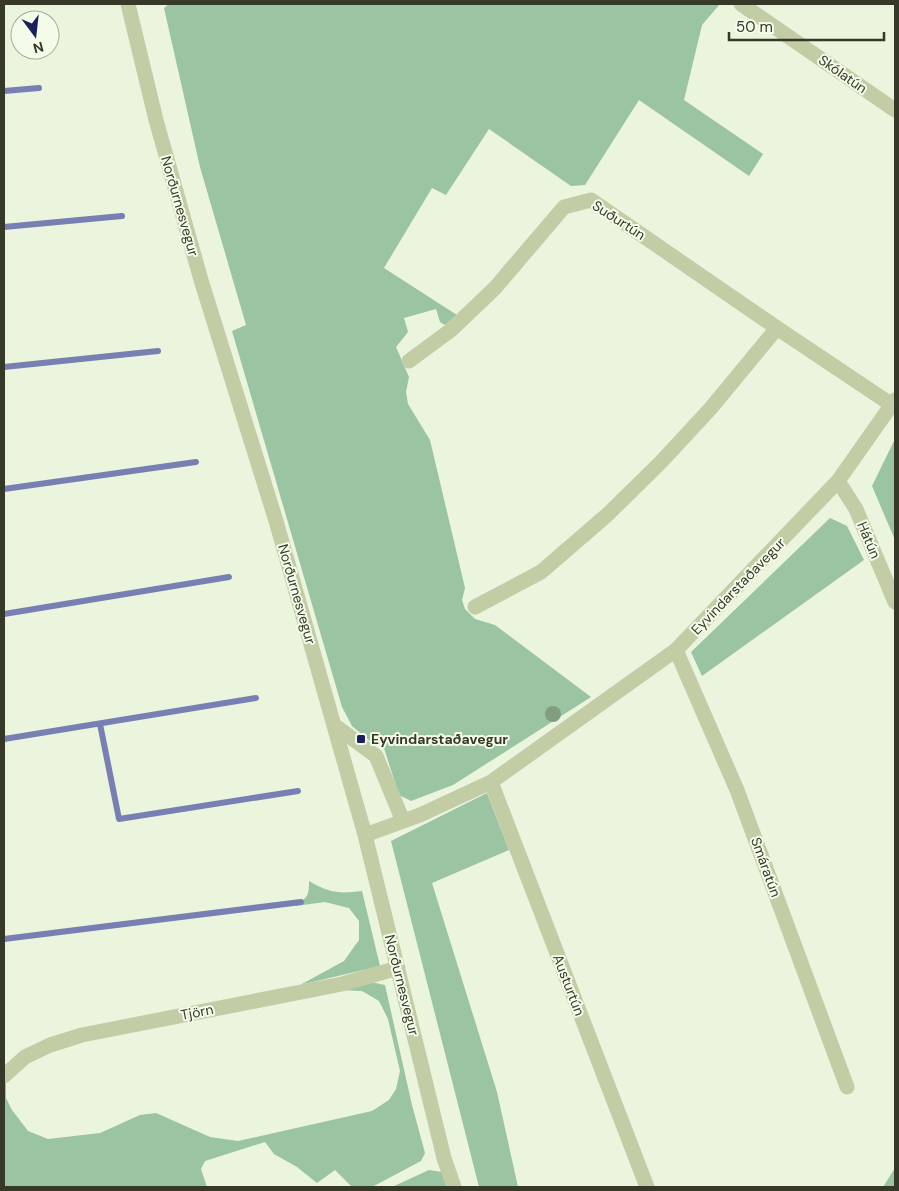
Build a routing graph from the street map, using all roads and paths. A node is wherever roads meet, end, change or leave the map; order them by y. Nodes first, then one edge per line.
1 (128, 4) edge
2 (741, 4) edge
3 (895, 110) edge
4 (777, 328) junction
5 (409, 361) dead end
6 (894, 403) edge
7 (838, 481) junction
8 (895, 602) edge
9 (475, 607) dead end
10 (676, 650) junction
11 (334, 725) junction
12 (491, 782) junction
13 (403, 821) junction
14 (365, 835) junction
15 (398, 968) junction
16 (4, 1076) edge
17 (847, 1087) dead end
18 (454, 1187) edge
19 (647, 1187) edge

1 - 11 street, Norðurnesvegur
2 - 3 street, Skólatún
4 - 5 street, Suðurtún
4 - 6 street, Suðurtún
4 - 9 street
6 - 7 street, Eyvindarstaðavegur
7 - 8 street, Hátún
7 - 10 street, Eyvindarstaðavegur
10 - 12 street, Eyvindarstaðavegur
10 - 17 street, Smáratún
11 - 13 street
11 - 14 street, Norðurnesvegur
12 - 13 street, Eyvindarstaðavegur
12 - 19 street, Austurtún
13 - 14 street, Eyvindarstaðavegur
14 - 15 street, Norðurnesvegur
15 - 16 street, Tjörn
15 - 18 street, Norðurnesvegur

